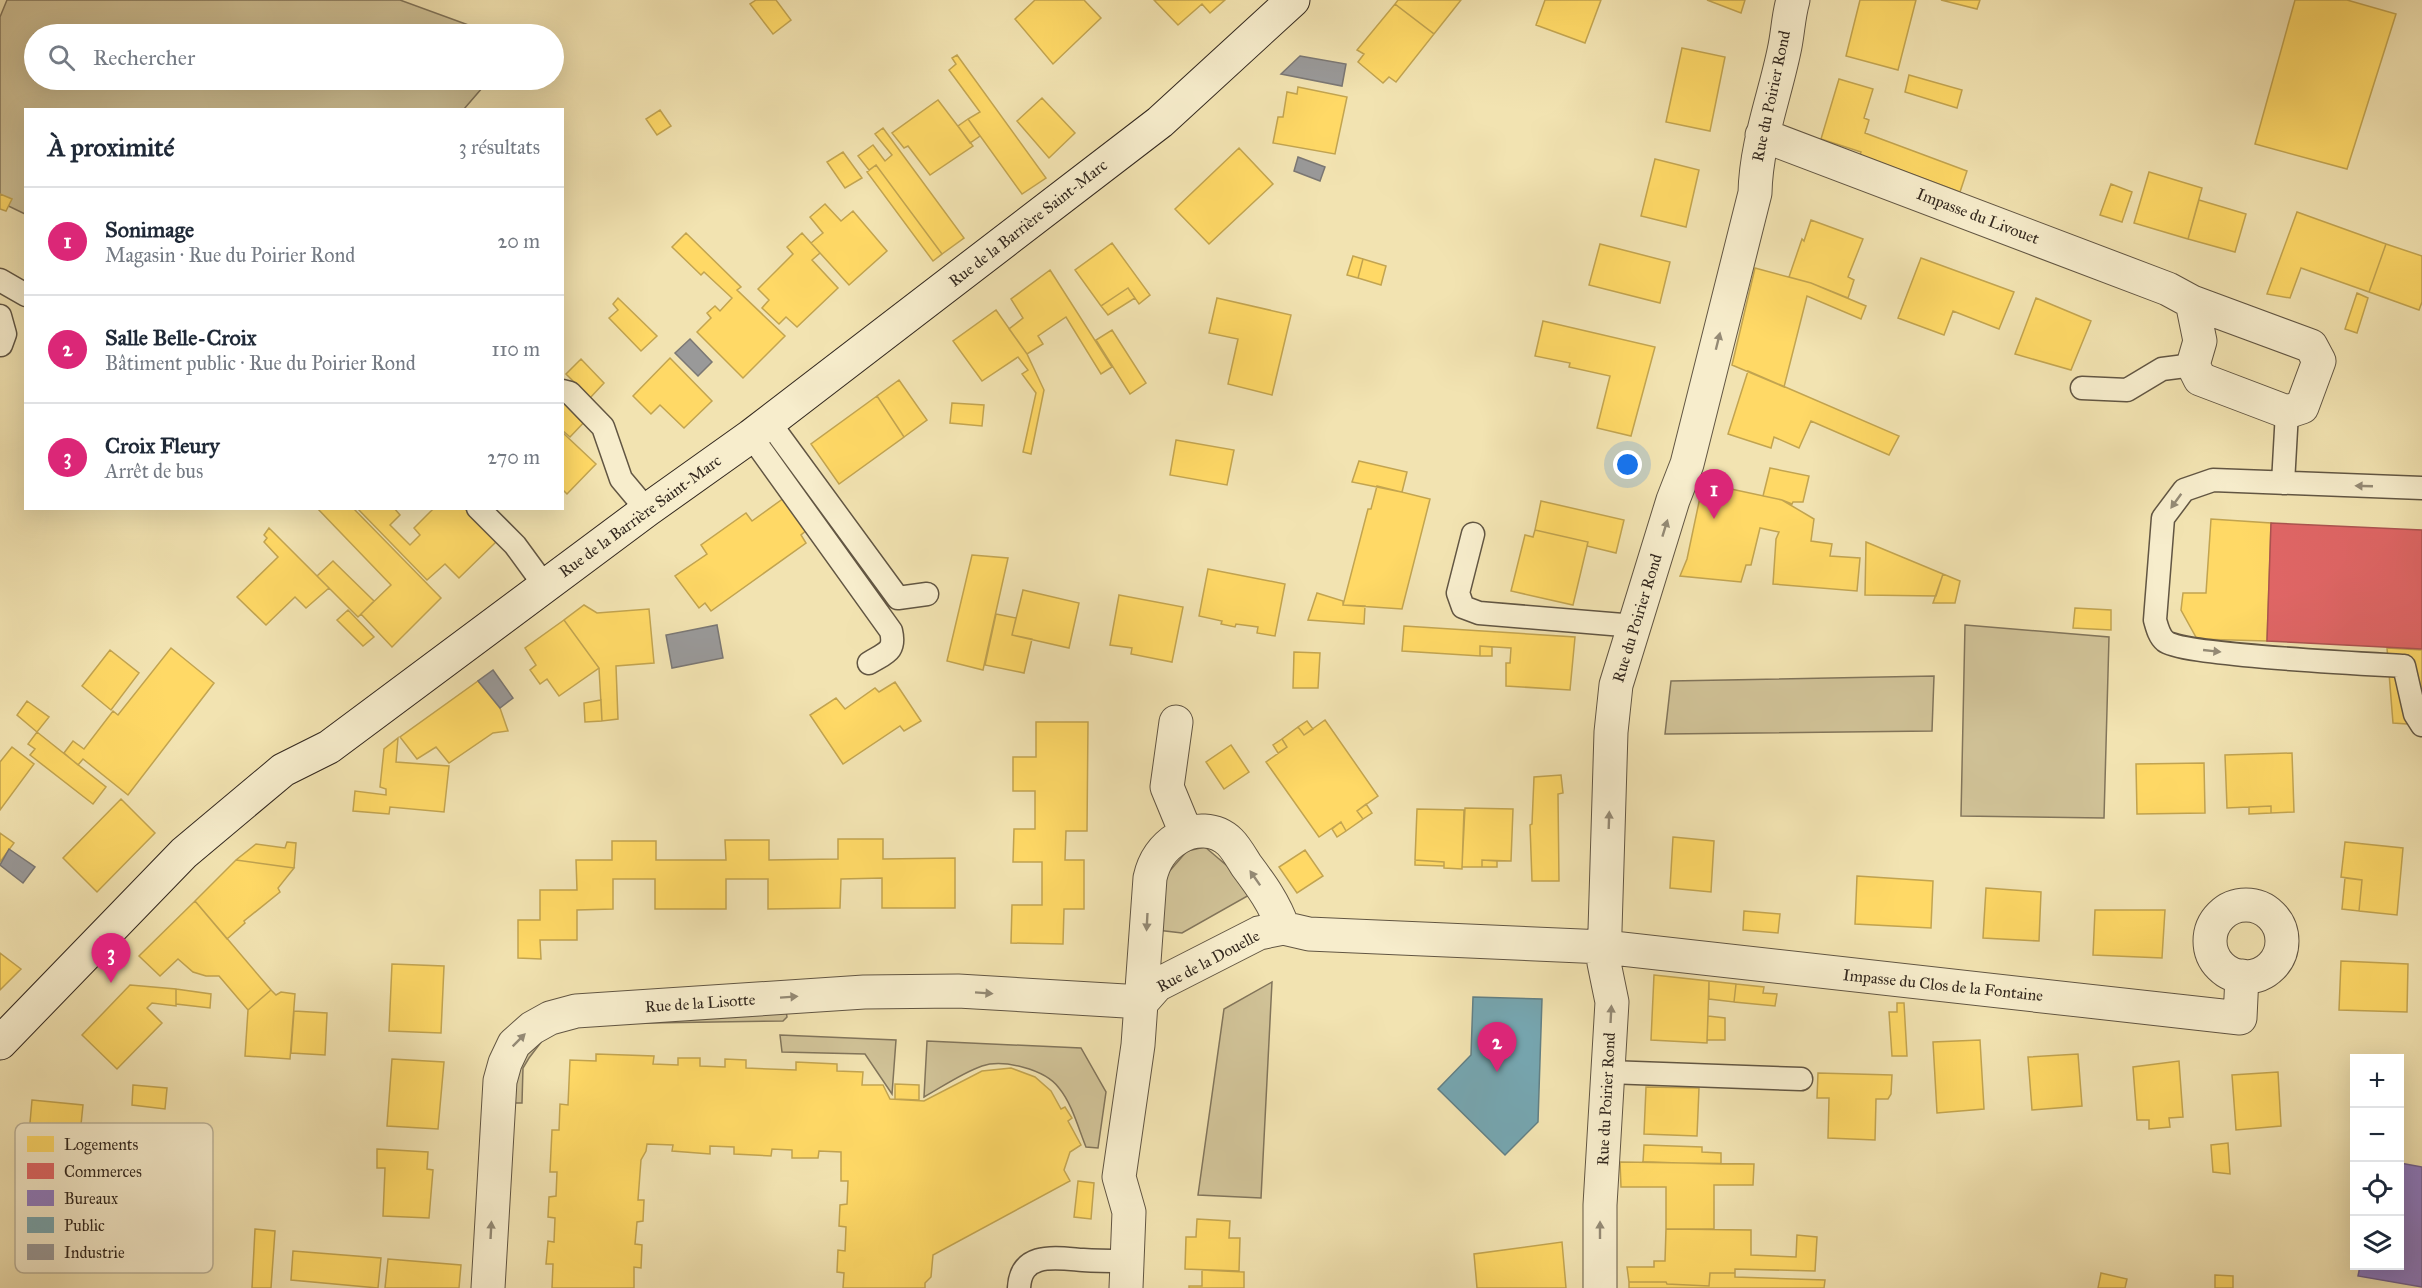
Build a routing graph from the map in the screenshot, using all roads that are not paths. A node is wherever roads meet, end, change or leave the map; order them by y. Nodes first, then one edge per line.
1 (1293, 0) edge
2 (1793, 0) edge
3 (1762, 135) junction
4 (0, 280) edge
5 (24, 294) edge
6 (2192, 302) junction
7 (0, 316) edge
8 (1, 345) edge
9 (2193, 365) junction
10 (2082, 388) dead end
11 (564, 392) edge
12 (2287, 412) junction
13 (760, 429) junction
14 (2283, 483) junction
15 (2422, 488) edge
16 (480, 510) edge
17 (647, 510) junction
18 (1473, 534) dead end
19 (545, 586) junction
20 (927, 594) dead end
21 (1635, 626) junction
22 (869, 663) dead end
23 (2413, 667) edge
24 (1176, 722) dead end
25 (2422, 725) edge
26 (1186, 833) junction
27 (1283, 928) junction
28 (1604, 947) junction
29 (2242, 976) dead end
30 (1142, 1002) junction
31 (0, 1043) edge
32 (1608, 1072) junction
33 (1801, 1078) dead end
34 (1126, 1275) edge
35 (488, 1288) edge
36 (1019, 1288) edge
37 (1600, 1288) edge

1 - 13 street, Rue de la Barrière Saint-Marc
2 - 3 street, Rue du Poirier Rond
3 - 6 street, Impasse du Livouet
21 -> 3 street, Rue du Poirier Rond
4 - 5 lane
6 - 9 street
6 - 12 street, Impasse du Livouet
7 - 8 lane
9 - 10 lane
9 - 12 street
11 - 17 lane
12 - 14 lane
13 - 17 street, Rue de la Barrière Saint-Marc
13 - 20 lane
13 - 22 lane
15 -> 14 lane
14 -> 23 lane
16 - 19 lane
17 - 19 street, Rue de la Barrière Saint-Marc
18 - 21 lane
19 - 31 street, Rue de la Barrière Saint-Marc
28 -> 21 street, Rue du Poirier Rond
23 - 25 lane
24 - 26 street
27 -> 26 street
26 -> 30 street
27 - 28 street, Rue de la Douelle
27 - 30 street, Rue de la Douelle
28 - 29 street, Impasse du Clos de la Fontaine
32 -> 28 street, Rue du Poirier Rond
30 - 34 street, Rue de la Douelle
35 -> 30 street, Rue de la Lisotte
32 - 33 lane
37 -> 32 street, Rue du Poirier Rond
34 - 36 lane

